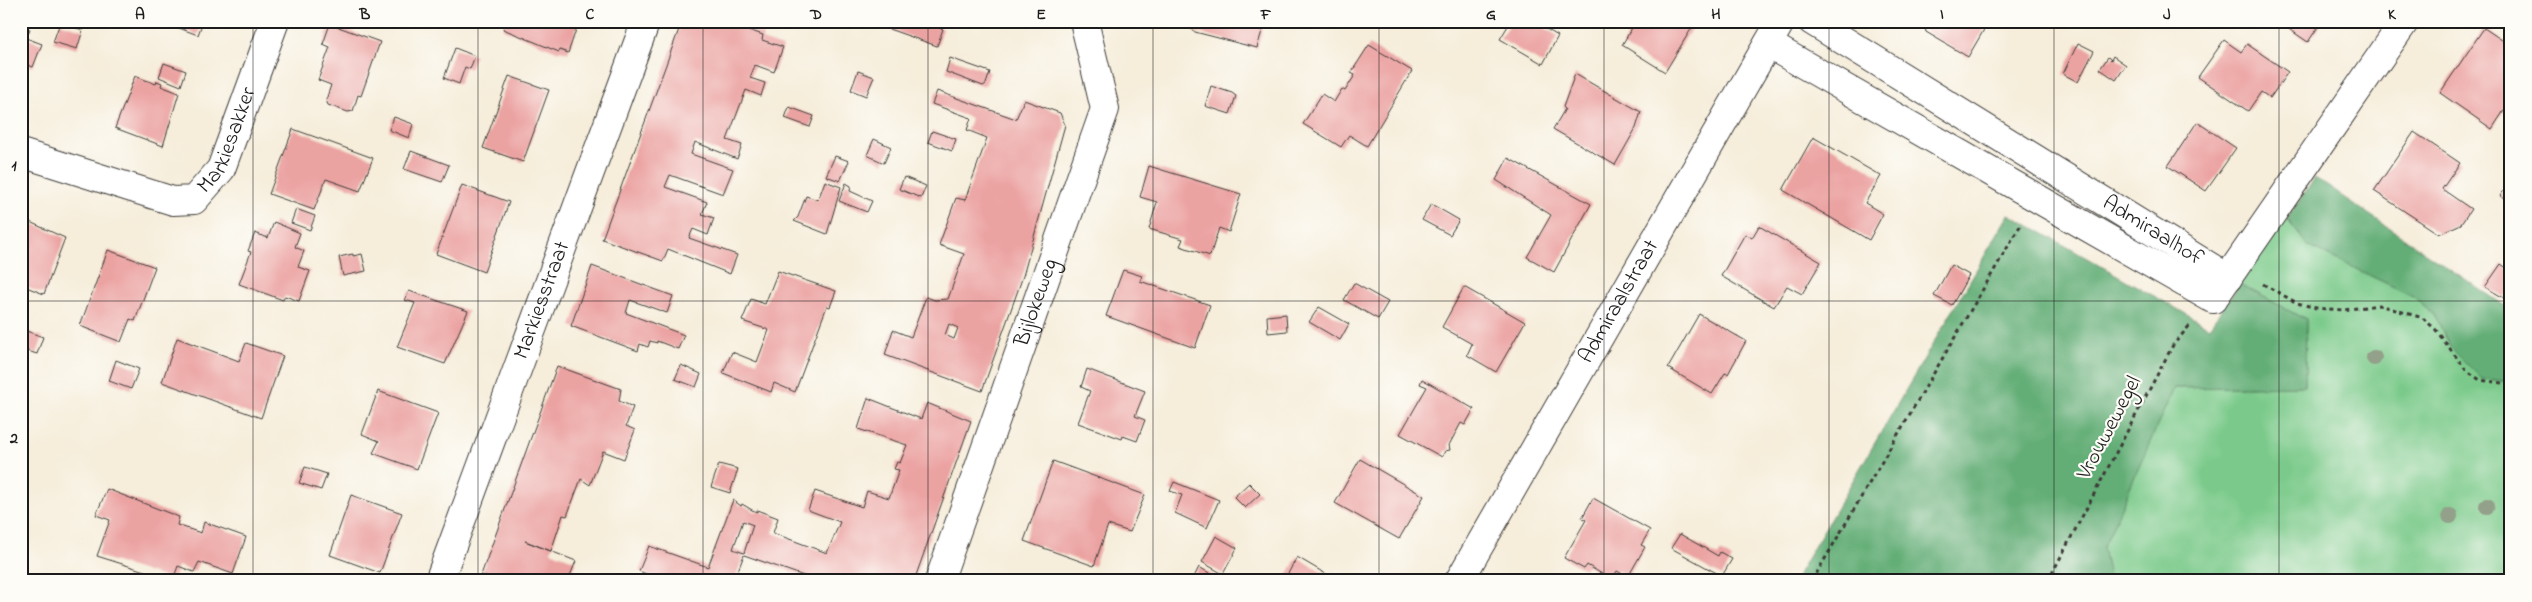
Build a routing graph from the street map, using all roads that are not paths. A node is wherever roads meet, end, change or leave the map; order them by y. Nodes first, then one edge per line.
1 (275, 21) edge
2 (646, 21) edge
3 (1084, 21) edge
4 (1812, 21) edge
5 (2405, 21) edge
6 (1774, 33) edge
7 (21, 153) edge
8 (2225, 282) junction
9 (439, 581) edge
10 (939, 581) edge
11 (1459, 581) edge

1 - 7 street, Markiesakker
2 - 9 street, Markiesstraat
3 - 10 street, Bijlokeweg
4 - 8 street, Admiraalhof
5 - 8 street, Admiraalhof
6 - 8 street, Admiraalhof
6 - 11 street, Admiraalstraat

